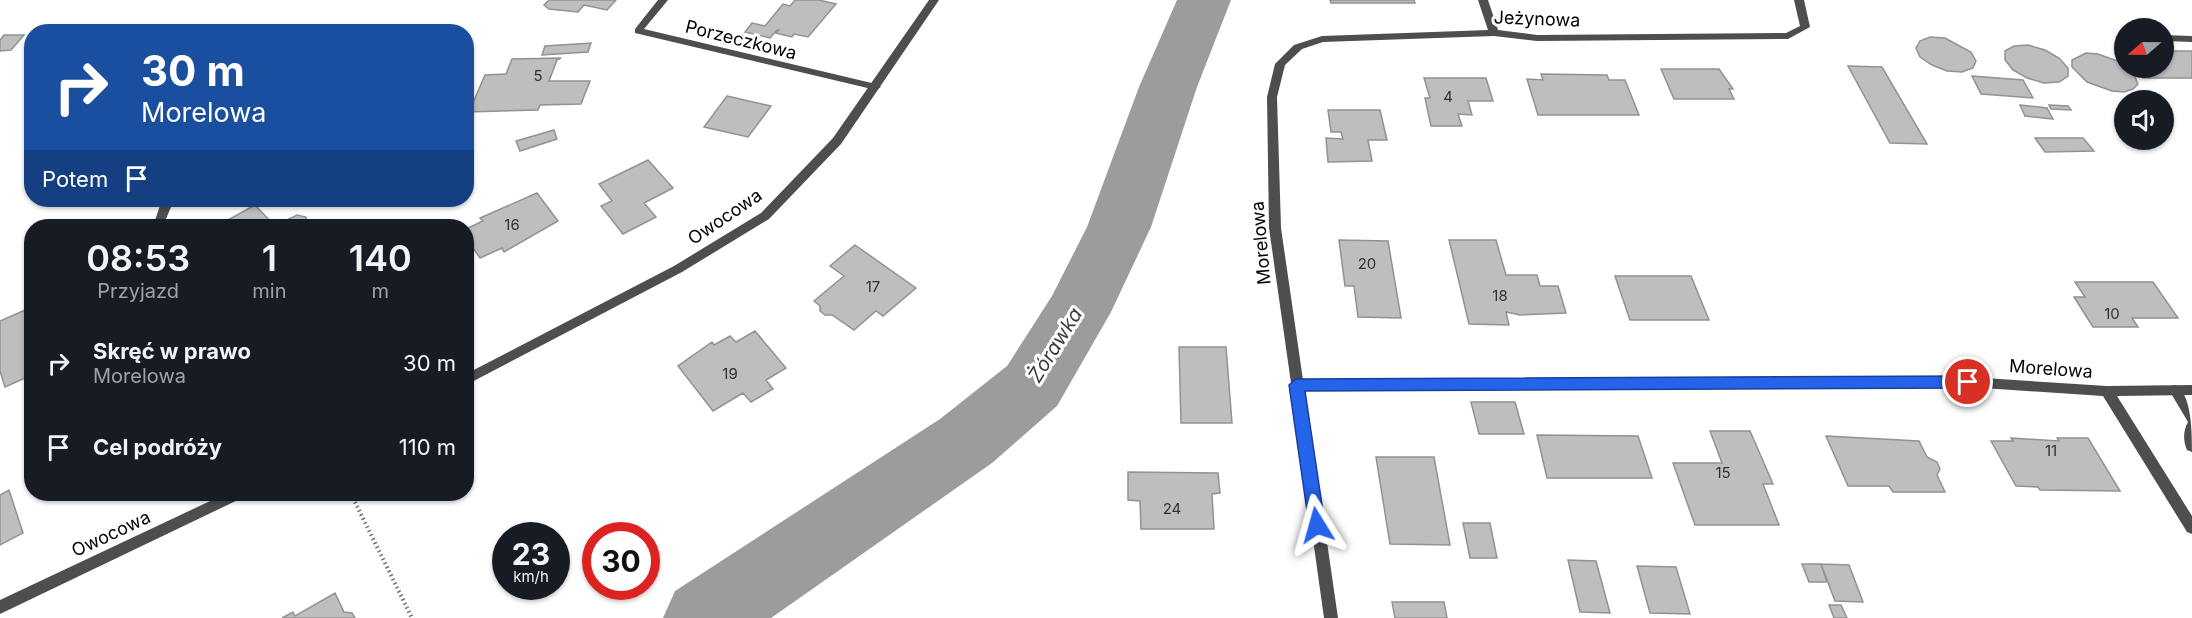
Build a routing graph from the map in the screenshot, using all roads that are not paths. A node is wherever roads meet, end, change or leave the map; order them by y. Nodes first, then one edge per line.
1 (663, 0) edge
2 (934, 0) edge
3 (1483, 0) edge
4 (1799, 0) edge
5 (1494, 33) junction
6 (2174, 38) edge
7 (2192, 39) edge
8 (876, 87) junction
9 (1272, 97) joint
10 (474, 376) edge
11 (1296, 385) junction
12 (2175, 390) junction
13 (2192, 390) edge
14 (2107, 391) junction
15 (2192, 418) edge
16 (2192, 426) edge
17 (2192, 446) edge
18 (222, 501) edge
19 (2192, 528) edge
20 (0, 607) edge
21 (1331, 618) edge

1 - 8 street, Porzeczkowa
2 - 8 street, Owocowa
3 - 5 street
4 - 5 street, Jeżynowa
5 - 9 street, Jeżynowa
6 - 7 street
8 - 10 street, Owocowa
9 - 11 street, Morelowa
11 - 14 street, Morelowa
11 - 21 street, Morelowa
12 - 13 street, Morelowa
12 - 14 street, Morelowa
12 - 15 street
14 - 19 street
16 - 17 street
18 - 20 street, Owocowa

